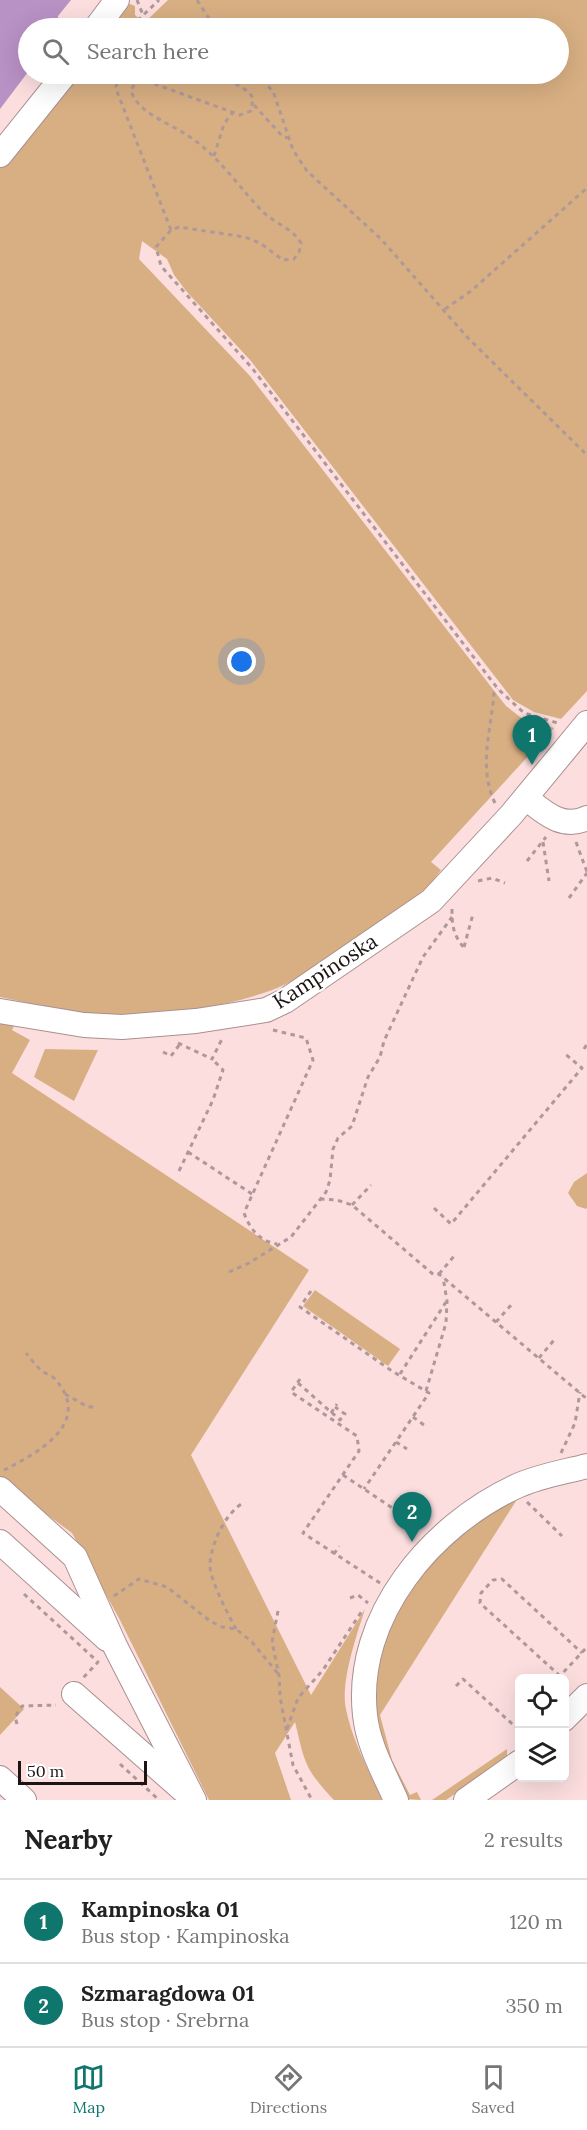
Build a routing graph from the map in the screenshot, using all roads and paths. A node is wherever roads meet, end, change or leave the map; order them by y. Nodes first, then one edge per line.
1 (117, 0) edge
2 (137, 0) edge
3 (159, 0) edge
4 (197, 0) edge
5 (143, 15) junction
6 (104, 18) edge
7 (140, 18) edge
8 (209, 18) edge
9 (57, 84) edge
10 (117, 84) edge
11 (134, 84) edge
12 (155, 84) edge
13 (236, 84) edge
14 (266, 84) edge
15 (254, 105) junction
16 (233, 112) junction
17 (289, 138) junction
18 (0, 154) edge
19 (214, 156) junction
20 (587, 188) edge
21 (171, 230) junction
22 (445, 309) junction
23 (587, 455) edge
24 (498, 689) junction
25 (541, 718) junction
26 (582, 736) edge
27 (544, 747) dead end
28 (526, 798) junction
29 (501, 809) dead end
30 (587, 818) edge
31 (552, 819) junction
32 (576, 840) dead end
33 (543, 842) junction
34 (527, 861) dead end
35 (587, 872) edge
36 (549, 881) dead end
37 (473, 882) dead end
38 (505, 883) dead end
39 (569, 898) dead end
40 (473, 914) dead end
41 (452, 916) dead end
42 (464, 948) dead end
43 (0, 1011) edge
44 (270, 1030) dead end
45 (214, 1034) dead end
46 (174, 1041) dead end
47 (180, 1044) junction
48 (587, 1044) edge
49 (584, 1049) dead end
50 (163, 1052) dead end
51 (564, 1053) dead end
52 (212, 1059) junction
53 (188, 1152) junction
54 (179, 1171) dead end
55 (371, 1185) dead end
56 (252, 1195) junction
57 (320, 1199) junction
58 (352, 1205) junction
59 (434, 1208) dead end
60 (277, 1244) junction
61 (455, 1255) dead end
62 (229, 1272) dead end
63 (439, 1274) junction
64 (443, 1277) junction
65 (311, 1290) dead end
66 (447, 1301) junction
67 (512, 1304) dead end
68 (496, 1322) junction
69 (554, 1340) dead end
70 (26, 1353) dead end
71 (539, 1358) junction
72 (400, 1374) junction
73 (426, 1391) junction
74 (580, 1392) junction
75 (63, 1393) junction
76 (587, 1399) edge
77 (95, 1407) dead end
78 (329, 1415) junction
79 (412, 1417) junction
80 (424, 1425) dead end
81 (396, 1442) junction
82 (407, 1449) dead end
83 (560, 1454) dead end
84 (587, 1466) edge
85 (0, 1473) edge
86 (343, 1475) junction
87 (0, 1489) edge
88 (364, 1489) junction
89 (521, 1497) dead end
90 (243, 1503) dead end
91 (425, 1529) dead end
92 (562, 1536) dead end
93 (1, 1544) edge
94 (339, 1546) dead end
95 (334, 1554) junction
96 (382, 1584) dead end
97 (17, 1588) dead end
98 (350, 1598) dead end
99 (95, 1602) junction
100 (278, 1611) dead end
101 (236, 1629) junction
102 (115, 1646) junction
103 (587, 1647) edge
104 (582, 1653) junction
105 (558, 1674) edge
106 (564, 1674) edge
107 (279, 1675) junction
108 (456, 1686) dead end
109 (587, 1696) edge
110 (66, 1698) junction
111 (569, 1714) edge
112 (17, 1724) dead end
113 (516, 1728) edge
114 (286, 1731) junction
115 (515, 1765) edge
116 (0, 1778) edge
117 (24, 1800) edge
118 (194, 1800) edge
119 (312, 1800) edge
120 (396, 1800) edge
121 (466, 1800) edge

1 - 6 street
2 - 5 path
3 - 5 path
4 - 8 path
5 - 7 path
9 - 18 street
10 - 21 path
11 - 19 path
12 - 16 path
13 - 15 path
14 - 17 path
15 - 16 path
15 - 17 path
16 - 19 path
17 - 22 path
19 - 21 path
20 - 22 path
21 - 24 path
22 - 23 path
24 - 25 path
24 - 29 path
25 - 26 path
25 - 27 path
26 - 28 street, Kampinoska
28 - 31 street
28 - 43 street, Kampinoska
30 - 31 street
31 - 33 path
32 - 35 path
33 - 34 path
33 - 36 path
35 - 39 path
37 - 38 path
40 - 42 path
41 - 57 path
44 - 56 path
45 - 52 path
46 - 47 path
47 - 50 path
47 - 52 path
48 - 49 path
51 - 59 path
52 - 53 path
53 - 54 path
53 - 56 path
55 - 58 path
56 - 60 path
57 - 58 path
57 - 60 path
58 - 63 path
60 - 62 path
61 - 63 path
63 - 64 path
64 - 66 path
64 - 68 path
65 - 72 path
66 - 72 path
66 - 73 path
67 - 68 path
68 - 71 path
69 - 71 path
70 - 75 path
71 - 74 path
72 - 73 path
73 - 79 path
74 - 76 path
74 - 83 path
75 - 77 path
75 - 85 path
78 - 78 path
78 - 78 path
78 - 86 path
79 - 80 path
79 - 81 path
81 - 82 path
81 - 88 path
84 - 120 street
86 - 88 path
86 - 95 path
87 - 99 street
88 - 91 path
89 - 92 path
90 - 101 path
93 - 102 street
94 - 95 path
95 - 96 path
97 - 110 path
98 - 114 path
99 - 101 path
99 - 102 street
100 - 107 path
101 - 107 path
102 - 118 street
103 - 104 path
104 - 105 path
104 - 106 path
107 - 114 path
108 - 113 path
109 - 111 street
110 - 112 path
110 - 118 street
114 - 119 path
115 - 121 street
116 - 117 street

